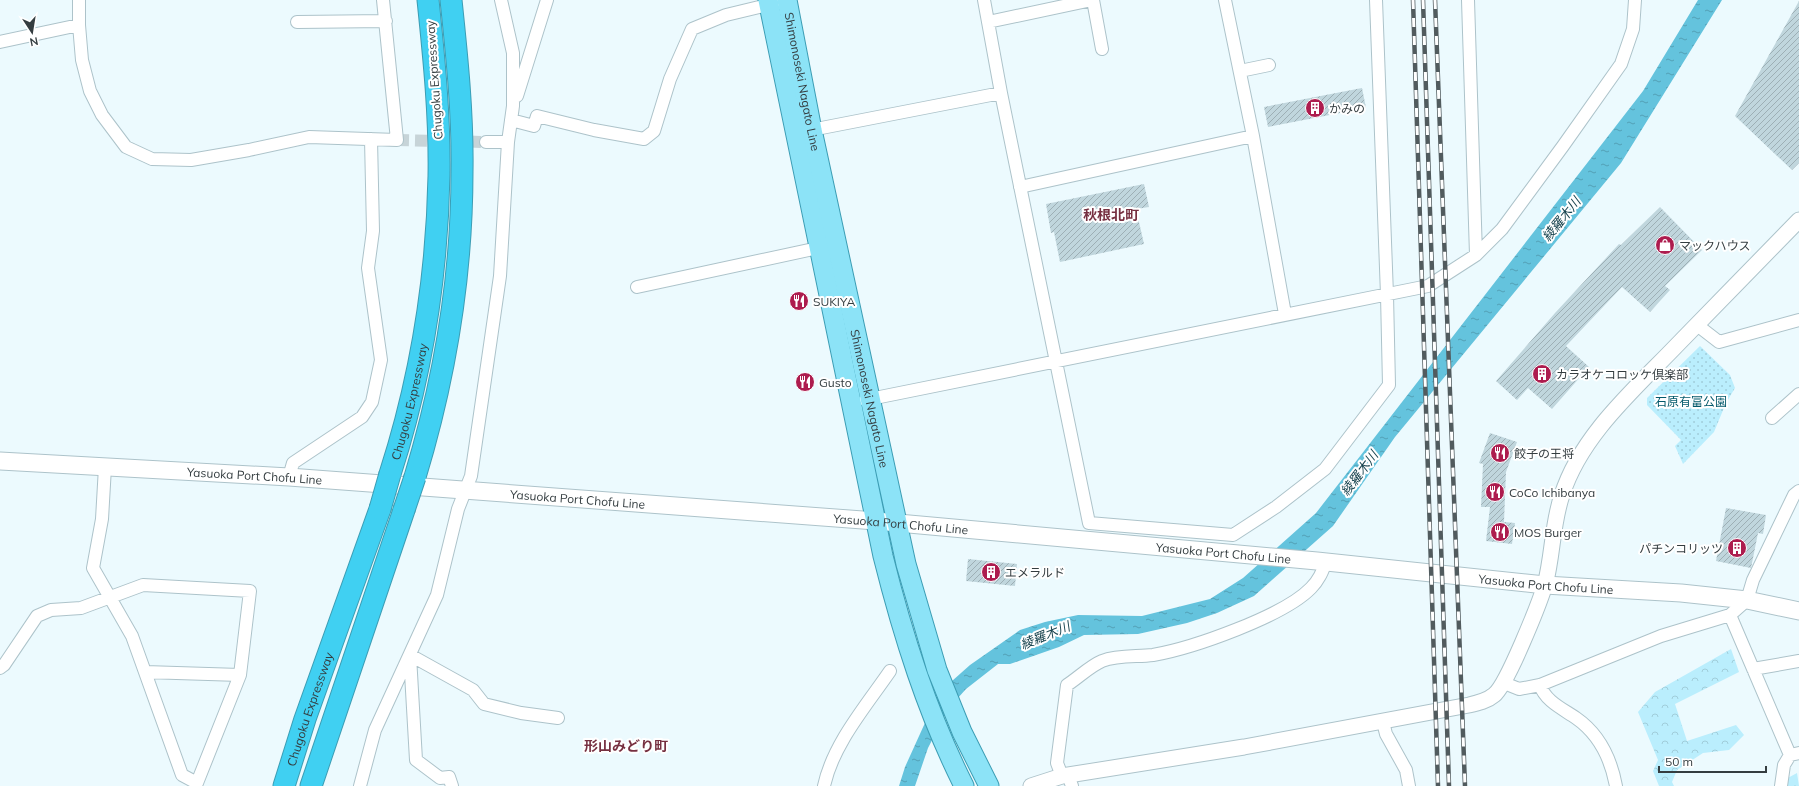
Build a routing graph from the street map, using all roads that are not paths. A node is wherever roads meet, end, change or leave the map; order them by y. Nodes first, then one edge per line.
1 (79, 0) edge
2 (383, 0) edge
3 (428, 0) edge
4 (451, 0) edge
5 (501, 0) edge
6 (547, 0) edge
7 (984, 0) edge
8 (1092, 0) edge
9 (1225, 0) edge
10 (1376, 0) edge
11 (1468, 0) edge
12 (1636, 0) edge
13 (787, 1) edge
14 (768, 2) edge
15 (386, 21) junction
16 (297, 22) dead end
17 (988, 22) junction
18 (78, 25) junction
19 (0, 42) edge
20 (1102, 49) dead end
21 (1269, 65) dead end
22 (1240, 71) junction
23 (1001, 93) junction
24 (513, 106) junction
25 (511, 120) junction
26 (804, 131) junction
27 (1254, 136) junction
28 (371, 139) junction
29 (486, 142) tunnel mouth
30 (508, 142) junction
31 (1020, 187) junction
32 (1799, 220) edge
33 (818, 248) junction
34 (1476, 255) junction
35 (637, 287) dead end
36 (1387, 295) junction
37 (1285, 314) junction
38 (1799, 320) edge
39 (1697, 325) junction
40 (1055, 362) junction
41 (869, 399) junction
42 (1797, 400) edge
43 (850, 404) junction
44 (1772, 418) dead end
45 (0, 461) edge
46 (105, 467) junction
47 (289, 477) junction
48 (464, 491) junction
49 (1799, 491) edge
50 (876, 521) junction
51 (898, 524) junction
52 (1322, 561) junction
53 (1545, 585) junction
54 (109, 597) junction
55 (1747, 600) junction
56 (1799, 611) edge
57 (1730, 615) junction
58 (410, 655) junction
59 (1799, 661) edge
60 (0, 668) edge
61 (1753, 669) junction
62 (890, 671) dead end
63 (145, 672) junction
64 (240, 675) junction
65 (1504, 683) junction
66 (1540, 685) junction
67 (558, 718) dead end
68 (1382, 722) junction
69 (1794, 754) edge
70 (1067, 779) edge
71 (196, 784) edge
72 (284, 786) edge
73 (312, 786) edge
74 (360, 786) edge
75 (452, 786) edge
76 (824, 786) edge
77 (964, 786) edge
78 (989, 786) edge
79 (1031, 786) edge
80 (1409, 786) edge
81 (1616, 786) edge
82 (1781, 786) edge

1 - 18 street
2 - 15 street
3 - 72 highway, Chugoku Expressway, bridge
4 - 73 highway, Chugoku Expressway, bridge
5 - 24 street
6 - 24 street
7 - 17 street
8 - 17 street
8 - 20 street
9 - 22 street
10 - 36 street
11 - 34 street
12 - 34 street
13 - 14 street
13 - 26 main road, Shimonoseki Nagato Line
14 - 25 street
14 - 26 main road, Shimonoseki Nagato Line
15 - 16 street
15 - 28 street
17 - 23 street
18 - 19 street
18 - 28 street
21 - 22 street
22 - 27 street
23 - 26 street
23 - 31 street
24 - 25 street
25 - 30 street
26 - 33 main road, Shimonoseki Nagato Line
26 - 41 main road, Shimonoseki Nagato Line
27 - 31 street
27 - 37 street
28 - 47 street
29 - 30 street
30 - 48 street
31 - 40 street
32 - 39 street
33 - 35 street
33 - 43 main road, Shimonoseki Nagato Line
34 - 36 street
36 - 37 street
36 - 40 street
37 - 40 street
38 - 39 street
39 - 53 street
40 - 41 street
41 - 43 street
41 - 51 main road, Shimonoseki Nagato Line
42 - 44 street
43 - 50 main road, Shimonoseki Nagato Line
45 - 46 main road, Yasuoka Port Chofu Line
46 - 47 main road, Yasuoka Port Chofu Line
46 - 54 street
47 - 48 main road, Yasuoka Port Chofu Line
48 - 50 main road, Yasuoka Port Chofu Line
48 - 58 street
49 - 55 street
50 - 51 main road, Yasuoka Port Chofu Line
50 - 77 main road, Shimonoseki Nagato Line
51 - 52 main road, Yasuoka Port Chofu Line
51 - 78 main road, Shimonoseki Nagato Line
52 - 53 main road, Yasuoka Port Chofu Line
52 - 70 street
53 - 55 main road, Yasuoka Port Chofu Line
53 - 65 street
54 - 60 street
54 - 63 street
54 - 64 street
55 - 56 main road, Yasuoka Port Chofu Line
55 - 57 street
57 - 61 street
57 - 66 street
58 - 67 street
58 - 74 street
58 - 75 street
59 - 61 street
61 - 69 street
62 - 76 street
63 - 64 street
63 - 71 street
64 - 71 street
65 - 66 street
65 - 68 street
66 - 81 street
68 - 70 street
68 - 80 street
69 - 82 street
70 - 79 street

